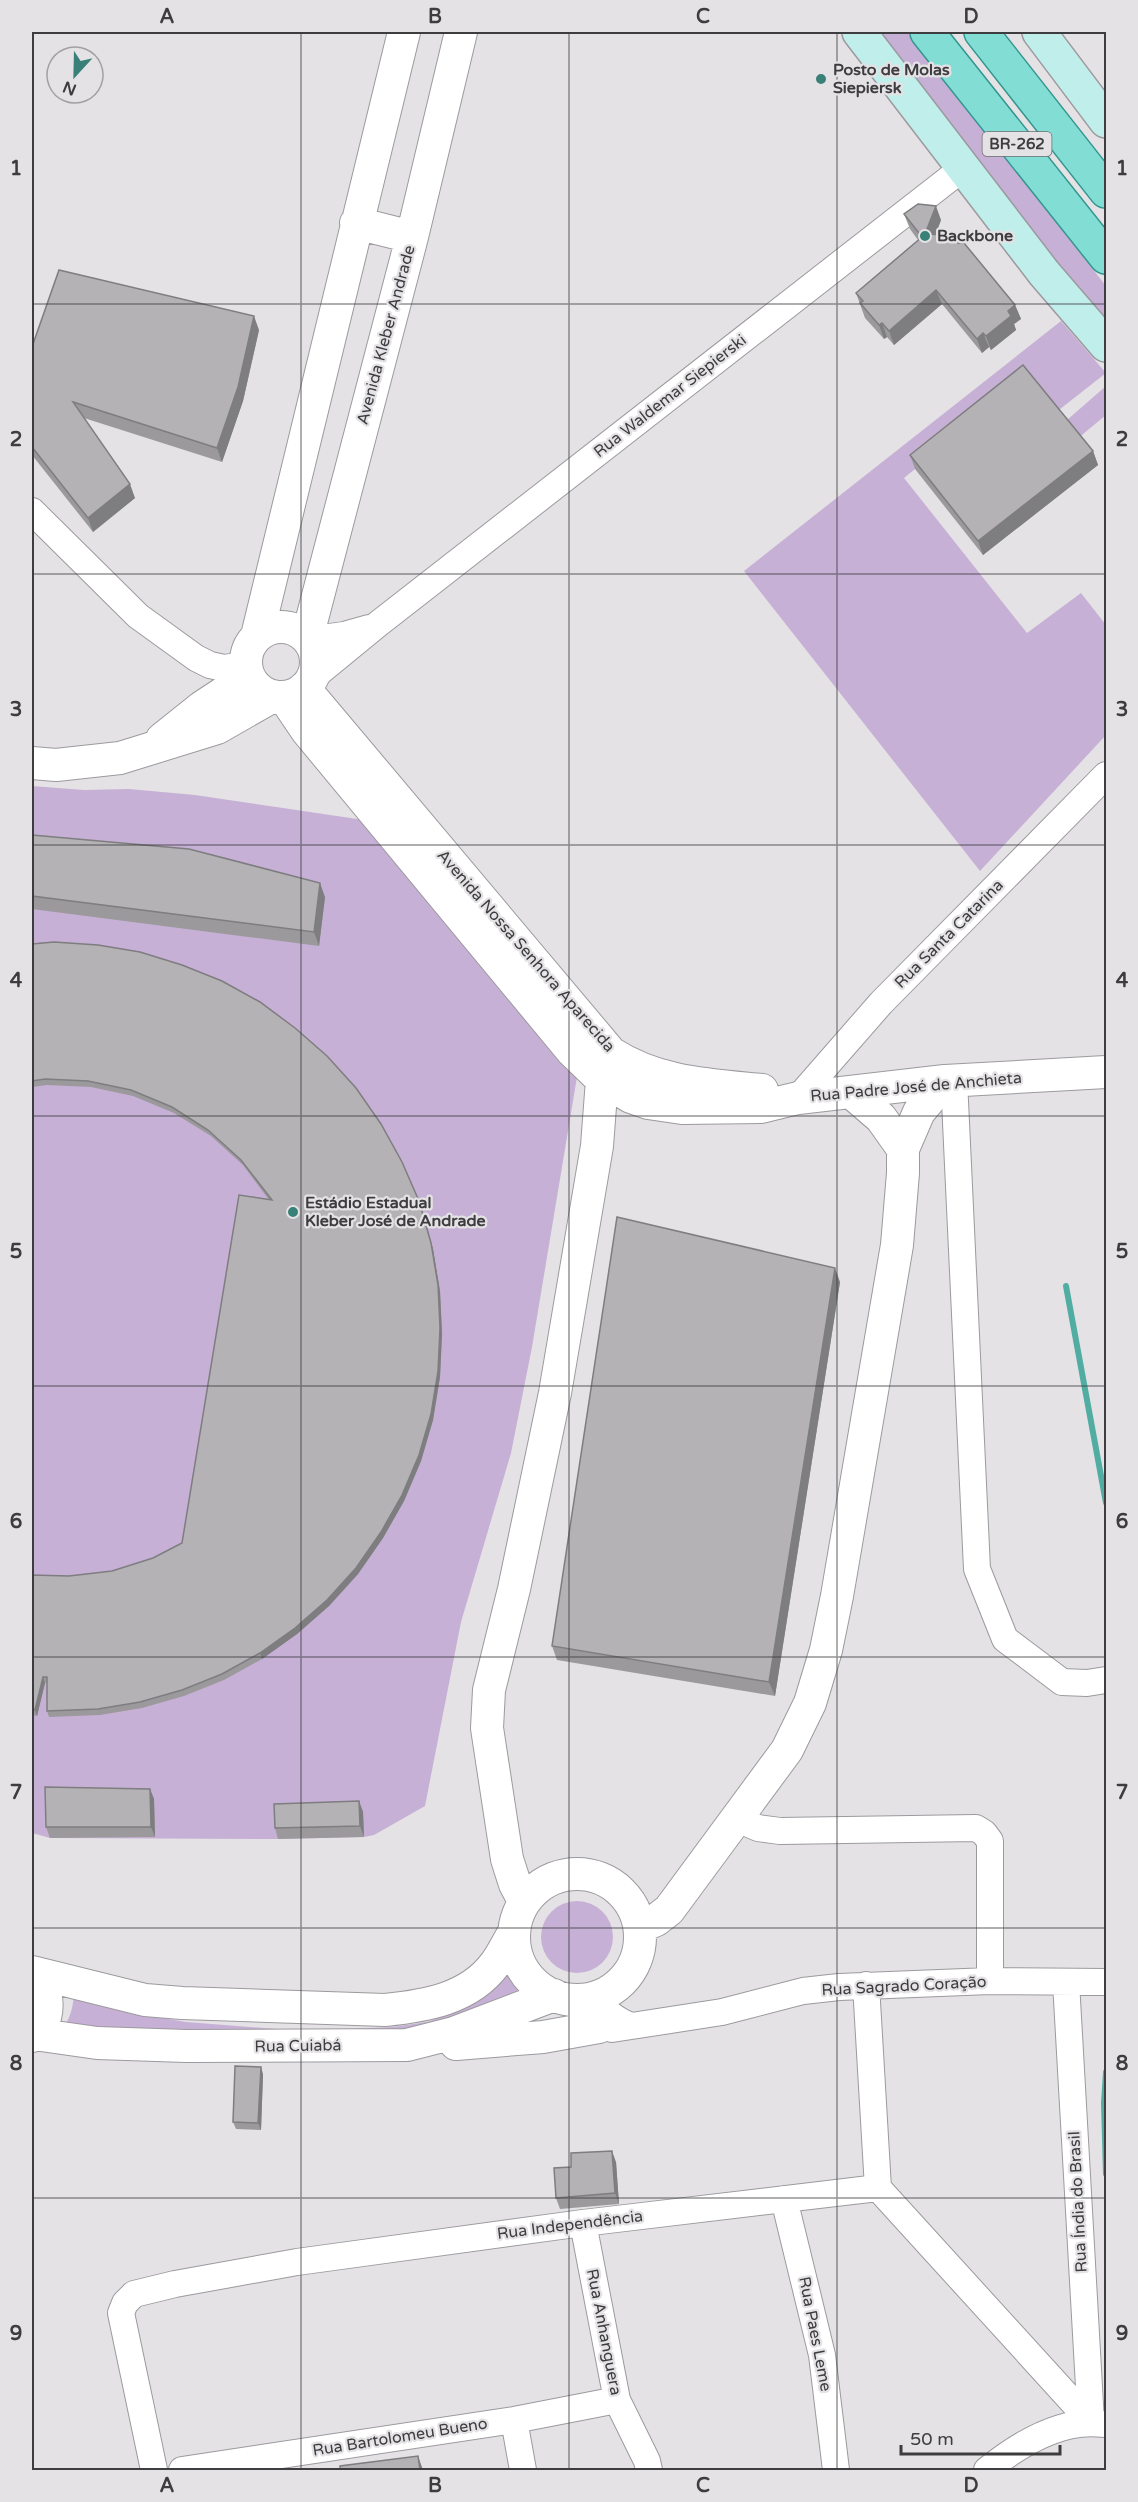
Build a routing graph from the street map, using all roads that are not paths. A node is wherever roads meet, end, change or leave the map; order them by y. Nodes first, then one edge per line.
1 (404, 32) edge
2 (461, 32) edge
3 (859, 32) edge
4 (927, 32) edge
5 (981, 32) edge
6 (1042, 33) edge
7 (1107, 121) edge
8 (963, 168) junction
9 (1107, 191) edge
10 (356, 223) junction
11 (412, 237) junction
12 (1107, 256) edge
13 (1107, 345) edge
14 (32, 511) edge
15 (378, 624) junction
16 (257, 636) junction
17 (307, 639) junction
18 (247, 670) junction
19 (293, 690) junction
20 (150, 749) junction
21 (32, 763) edge
22 (1107, 776) edge
23 (1107, 1072) edge
24 (602, 1080) junction
25 (949, 1081) junction
26 (852, 1093) junction
27 (798, 1098) junction
28 (903, 1149) junction
29 (1107, 1680) edge
30 (737, 1819) junction
31 (524, 1901) junction
32 (640, 1927) junction
33 (514, 1932) junction
34 (32, 1973) edge
35 (990, 1981) junction
36 (1066, 1982) junction
37 (1107, 1982) edge
38 (866, 1985) junction
39 (580, 2005) junction
40 (33, 2035) edge
41 (407, 2044) junction
42 (878, 2188) junction
43 (784, 2199) junction
44 (583, 2223) junction
45 (617, 2400) junction
46 (514, 2420) junction
47 (1099, 2423) edge
48 (154, 2470) edge
49 (182, 2470) edge
50 (523, 2470) edge
51 (649, 2470) edge
52 (836, 2470) edge
53 (987, 2470) edge

1 - 10 street
2 - 11 street, Avenida Kleber Andrade
3 - 8 main road, BR-262
4 - 12 main road, BR-262
5 - 9 main road, BR-262
6 - 7 main road
8 - 13 main road, BR-262
8 - 15 street, Rua Waldemar Siepierski
10 - 11 street
10 - 16 street
11 - 17 street, Avenida Kleber Andrade
14 - 18 street
15 - 17 street, Rua Waldemar Siepierski
15 - 19 street, Rua Waldemar Siepierski
16 - 17 street
16 - 18 street
17 - 19 street
18 - 19 street
18 - 20 street
19 - 20 street
19 - 24 street, Avenida Nossa Senhora Aparecida
19 - 27 street, Avenida Nossa Senhora Aparecida
20 - 21 street
22 - 27 street, Rua Santa Catarina
23 - 25 street, Rua Padre José de Anchieta
24 - 27 street, Avenida Nossa Senhora Aparecida
24 - 31 street
25 - 26 street, Rua Padre José de Anchieta
25 - 28 street
25 - 29 street
26 - 27 street, Rua Padre José de Anchieta
26 - 28 street
28 - 30 street
30 - 32 street
30 - 35 street
31 - 32 street
31 - 33 street
32 - 39 street
33 - 34 street
33 - 39 street
34 - 40 street
35 - 36 street, Rua Sagrado Coração
35 - 38 street, Rua Sagrado Coração
36 - 37 street, Rua Sagrado Coração
36 - 47 street, Rua Índia do Brasil
38 - 39 street, Rua Sagrado Coração
38 - 42 street
39 - 41 street, Rua Cuiabá
39 - 41 street
40 - 41 street, Rua Cuiabá
42 - 43 street, Rua Independência
42 - 47 street
43 - 44 street, Rua Independência
43 - 52 street, Rua Paes Leme
44 - 45 street, Rua Anhanguera
44 - 48 street, Rua Independência
45 - 46 street, Rua Bartolomeu Bueno
45 - 51 street, Rua Anhanguera
46 - 49 street, Rua Bartolomeu Bueno
46 - 50 street
47 - 53 street

